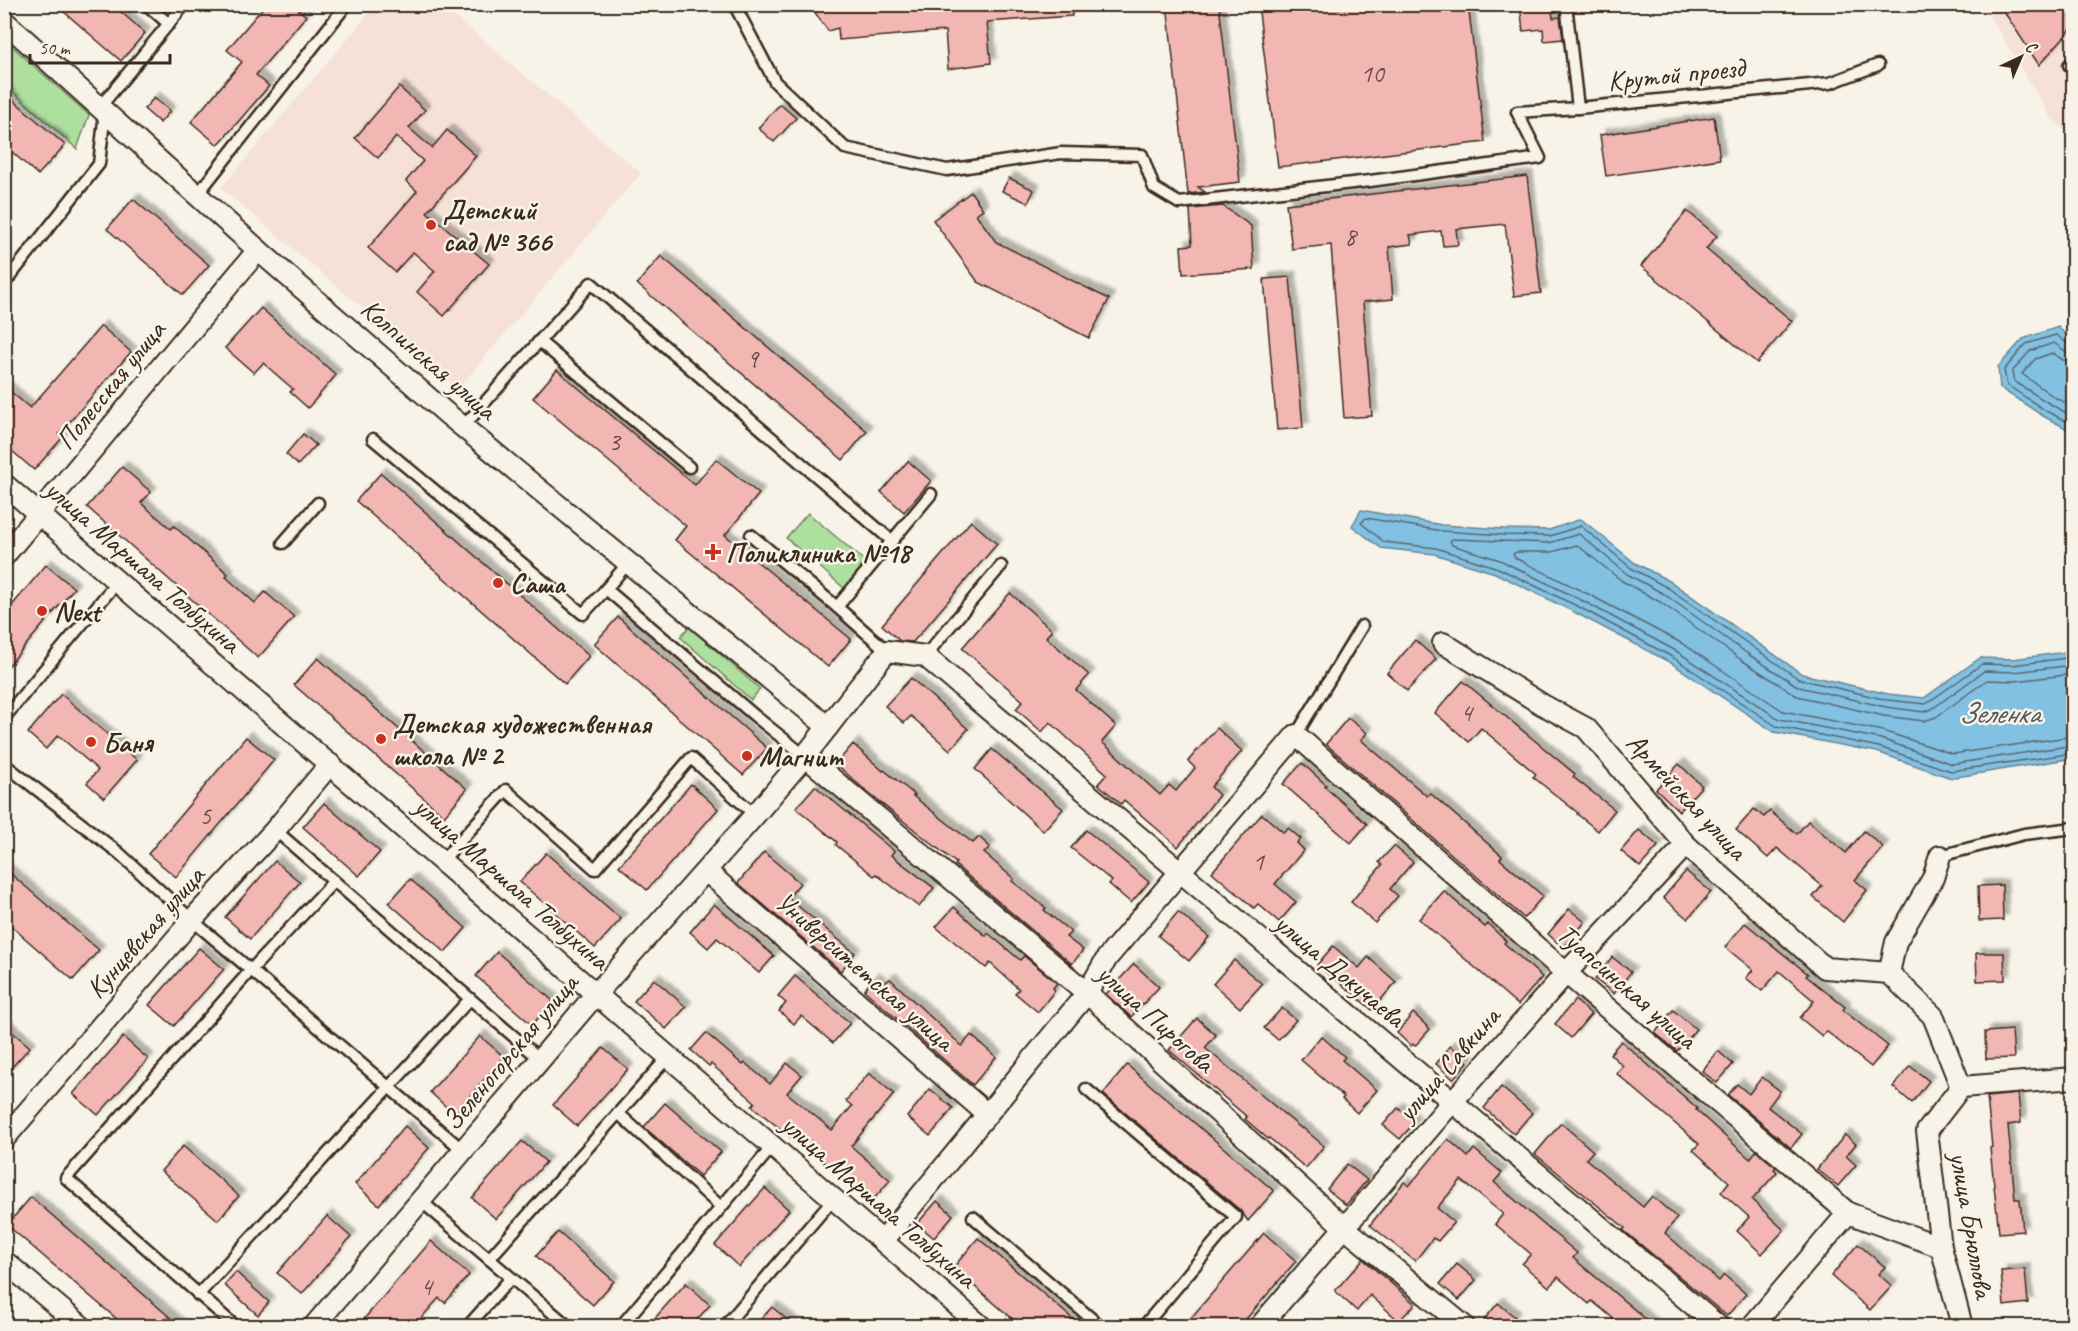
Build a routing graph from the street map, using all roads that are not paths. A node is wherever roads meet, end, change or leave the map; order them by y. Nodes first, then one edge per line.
1 (146, 4) edge
2 (185, 4) edge
3 (347, 4) edge
4 (734, 4) edge
5 (1566, 4) edge
6 (4, 21) edge
7 (169, 24) junction
8 (1878, 65) dead end
9 (1578, 108) junction
10 (103, 110) junction
11 (197, 195) junction
12 (258, 250) junction
13 (4, 284) edge
14 (539, 341) junction
15 (463, 427) junction
16 (374, 439) dead end
17 (689, 467) dead end
18 (4, 484) edge
19 (931, 494) dead end
20 (318, 503) dead end
21 (40, 515) junction
22 (751, 536) dead end
23 (892, 541) junction
24 (283, 543) dead end
25 (4, 556) edge
26 (628, 563) junction
27 (1001, 566) dead end
28 (117, 582) junction
29 (606, 589) junction
30 (837, 607) junction
31 (1362, 626) dead end
32 (1443, 643) dead end
33 (887, 651) junction
34 (925, 656) junction
35 (4, 718) edge
36 (828, 727) junction
37 (1296, 735) junction
38 (805, 756) junction
39 (4, 764) edge
40 (330, 764) junction
41 (755, 815) junction
42 (2073, 828) edge
43 (275, 830) junction
44 (1686, 845) junction
45 (1940, 856) joint
46 (442, 861) junction
47 (706, 871) junction
48 (1180, 872) junction
49 (334, 881) junction
50 (192, 920) junction
51 (251, 970) junction
52 (1566, 973) junction
53 (1889, 973) junction
54 (1087, 993) junction
55 (596, 994) junction
56 (470, 999) junction
57 (668, 1057) junction
58 (541, 1060) junction
59 (2073, 1078) edge
60 (1961, 1087) junction
61 (388, 1088) junction
62 (1086, 1089) dead end
63 (1452, 1102) junction
64 (618, 1113) junction
65 (987, 1114) junction
66 (4, 1139) edge
67 (772, 1147) junction
68 (464, 1151) junction
69 (833, 1199) junction
70 (421, 1201) junction
71 (721, 1207) junction
72 (1848, 1213) junction
73 (973, 1216) dead end
74 (1345, 1228) junction
75 (883, 1241) junction
76 (1941, 1247) junction
77 (489, 1259) junction
78 (4, 1261) edge
79 (511, 1278) junction
80 (198, 1295) junction
81 (978, 1325) edge
82 (81, 1326) edge
83 (235, 1326) edge
84 (314, 1326) edge
85 (468, 1326) edge
86 (568, 1326) edge
87 (621, 1326) edge
88 (725, 1326) edge
89 (1100, 1326) edge
90 (1144, 1326) edge
91 (1260, 1326) edge
92 (1464, 1326) edge
93 (1718, 1326) edge
94 (1752, 1326) edge
95 (1962, 1326) edge

1 - 7 lane
2 - 7 lane
3 - 11 lane
4 - 9 lane
5 - 9 lane, Крутой проезд
6 - 10 street, Колпинская улица
7 - 10 lane
8 - 9 lane, Крутой проезд
10 - 11 street, Колпинская улица
10 - 13 lane
11 - 12 street, Колпинская улица
12 - 15 street, Колпинская улица
12 - 21 street, Полесская улица
14 - 15 lane
14 - 17 lane
14 - 23 lane
15 - 26 street, Колпинская улица
16 - 29 lane
18 - 21 street, улица Маршала Толбухина
19 - 23 lane
20 - 24 lane
21 - 25 street, Полесская улица
21 - 28 street, улица Маршала Толбухина
22 - 30 lane
23 - 30 lane
26 - 29 lane
26 - 36 street, Колпинская улица
27 - 34 lane
28 - 35 lane
28 - 40 street, улица Маршала Толбухина
29 - 38 lane
30 - 33 lane
31 - 37 lane
32 - 44 street, Армейская улица
33 - 34 street
33 - 36 street, Зеленогорская улица
34 - 48 street, улица Докучаева
36 - 38 street, Зеленогорская улица
37 - 48 street
37 - 52 street, Туапсинская улица
38 - 41 street, Зеленогорская улица
38 - 54 street, улица Пирогова
39 - 50 lane
40 - 43 street, Кунцевская улица
40 - 46 street, улица Маршала Толбухина
41 - 46 lane
41 - 47 street, Зеленогорская улица
42 - 45 lane
43 - 49 lane
43 - 50 street, Кунцевская улица
44 - 52 street, улица Савкина
44 - 53 street, Армейская улица
45 - 53 street
46 - 55 street, улица Маршала Толбухина
47 - 55 street, Зеленогорская улица
47 - 65 street, Университетская улица
48 - 54 street
48 - 63 street, улица Докучаева
49 - 51 lane
49 - 56 lane
50 - 51 lane
50 - 66 street, Кунцевская улица
51 - 61 lane
51 - 80 lane
52 - 63 street, улица Савкина
52 - 72 street, Туапсинская улица
53 - 60 street
54 - 65 street
54 - 74 street, улица Пирогова
55 - 57 street, улица Маршала Толбухина
55 - 58 street, Зеленогорская улица
56 - 58 lane
56 - 61 lane
57 - 64 lane
57 - 67 street, улица Маршала Толбухина
58 - 68 street, Зеленогорская улица
59 - 60 street
60 - 76 street, улица Брюллова
61 - 68 lane
61 - 80 lane
62 - 90 lane
63 - 74 street, улица Савкина
63 - 93 street, улица Докучаева
64 - 71 lane
64 - 77 lane
65 - 75 street
67 - 69 street, улица Маршала Толбухина
67 - 71 lane
68 - 70 street, Зеленогорская улица
69 - 75 street, улица Маршала Толбухина
69 - 88 lane
70 - 77 lane
70 - 84 street, Зеленогорская улица
71 - 87 lane
72 - 76 street, Туапсинская улица
72 - 94 street
73 - 89 lane
74 - 91 street, улица Савкина
74 - 92 street, улица Пирогова
75 - 81 street, улица Маршала Толбухина
76 - 95 street, улица Брюллова
77 - 79 lane
78 - 82 street
79 - 85 lane
79 - 86 lane
80 - 83 lane

